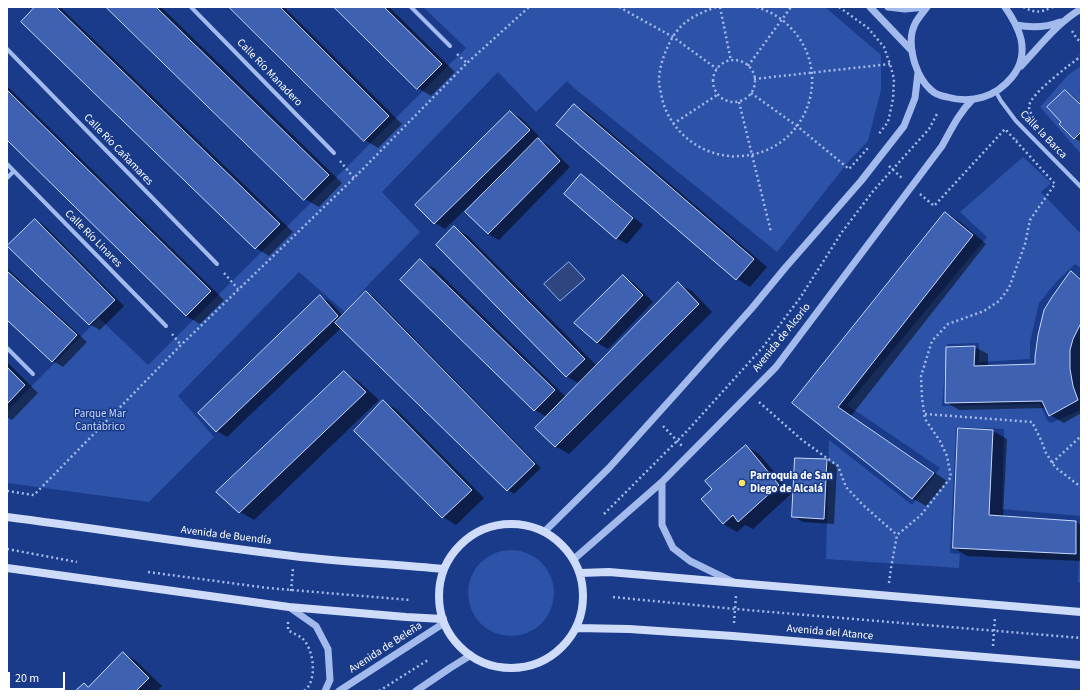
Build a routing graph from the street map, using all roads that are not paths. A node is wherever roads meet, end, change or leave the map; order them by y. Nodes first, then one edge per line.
1 (191, 7) edge
2 (411, 7) edge
3 (870, 7) edge
4 (888, 7) edge
5 (926, 7) edge
6 (1005, 7) edge
7 (1081, 9) edge
8 (1064, 21) junction
9 (1016, 24) junction
10 (450, 46) dead end
11 (7, 49) edge
12 (912, 51) junction
13 (1018, 69) junction
14 (918, 73) junction
15 (996, 92) junction
16 (972, 100) junction
17 (334, 153) road end
18 (7, 164) edge
19 (14, 171) junction
20 (7, 178) edge
21 (1081, 187) edge
22 (217, 264) road end
23 (166, 326) dead end
24 (7, 348) edge
25 (33, 374) dead end
26 (662, 482) junction
27 (7, 517) edge
28 (545, 531) junction
29 (574, 559) junction
30 (7, 568) edge
31 (444, 569) junction
32 (580, 573) junction
33 (737, 583) junction
34 (289, 607) junction
35 (1081, 612) edge
36 (444, 621) junction
37 (576, 628) junction
38 (471, 655) junction
39 (1081, 665) edge
40 (325, 691) edge
41 (339, 691) edge
42 (416, 691) edge

1 - 17 street, Calle Río Manadero
2 - 10 street
3 - 12 street
4 - 5 street
5 - 12 street
6 - 9 street
7 - 8 street
8 - 9 street
8 - 13 street
9 - 13 street
11 - 22 street, Calle Río Cañamares
12 - 14 street
13 - 15 street
14 - 16 street
14 - 28 street
15 - 16 street
15 - 21 street, Calle la Barca
16 - 26 street, Avenida de Alcorlo
18 - 19 street, Calle Río Linares
19 - 20 street
19 - 23 street, Calle Río Linares
24 - 25 street
26 - 29 street, Avenida de Alcorlo
26 - 33 street
27 - 31 main road, Avenida de Buendía
28 - 29 main road
28 - 31 main road
29 - 32 main road
30 - 34 main road
31 - 36 main road
32 - 33 main road
32 - 37 main road
33 - 35 main road
34 - 36 main road
34 - 40 street
36 - 38 main road
36 - 41 street, Avenida de Beleña
37 - 38 main road
37 - 39 main road, Avenida del Atance
38 - 42 street

